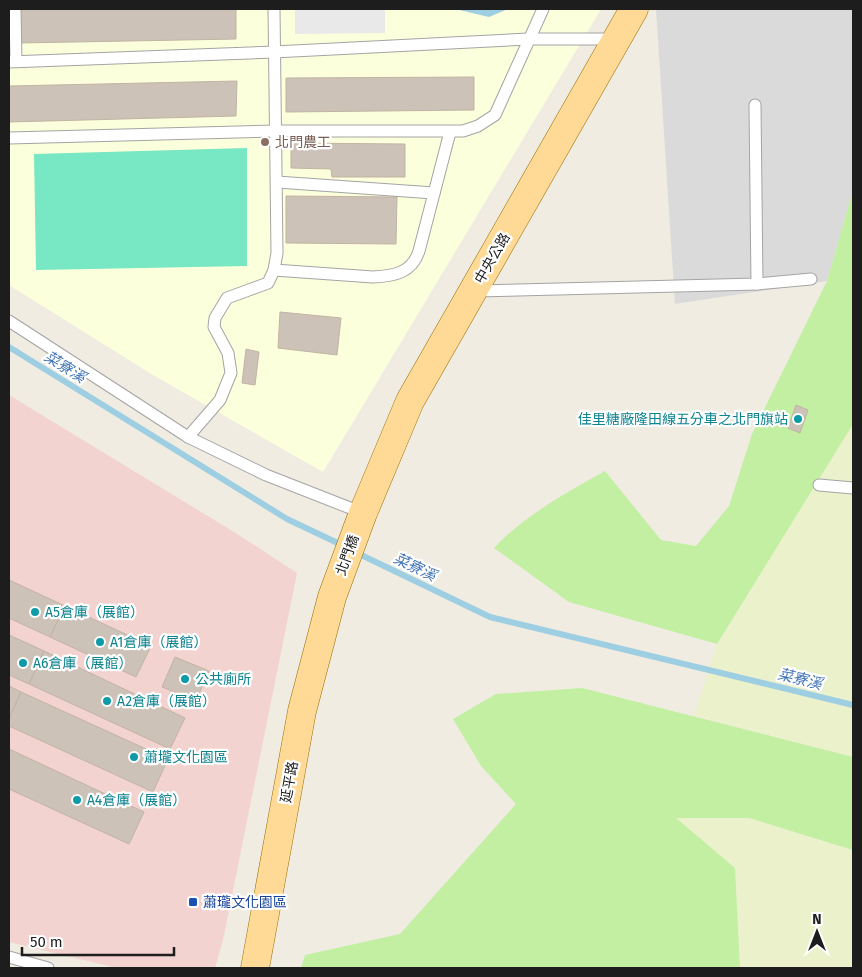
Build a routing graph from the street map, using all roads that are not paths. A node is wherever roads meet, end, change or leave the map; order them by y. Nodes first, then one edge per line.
1 (15, 9) edge
2 (274, 9) edge
3 (542, 9) edge
4 (634, 9) edge
5 (528, 39) junction
6 (616, 39) junction
7 (274, 52) junction
8 (12, 61) edge
9 (755, 105) dead end
10 (277, 131) junction
11 (450, 132) junction
12 (9, 138) edge
13 (277, 182) junction
14 (434, 192) junction
15 (274, 270) junction
16 (811, 279) dead end
17 (757, 284) junction
18 (474, 290) junction
19 (9, 321) edge
20 (188, 437) junction
21 (819, 484) dead end
22 (853, 488) edge
23 (363, 513) junction
24 (332, 597) joint
25 (9, 957) edge
26 (48, 968) edge
27 (255, 968) edge

1 - 8 lane
2 - 7 lane
3 - 5 lane
4 - 6 main road, 中央公路
5 - 6 lane
5 - 7 lane
5 - 11 lane
6 - 18 main road, 中央公路
7 - 8 lane
7 - 10 lane
9 - 17 lane
10 - 11 lane
10 - 12 lane
10 - 13 lane
11 - 14 lane
13 - 14 lane
13 - 15 lane
14 - 15 lane
15 - 20 lane
16 - 17 lane
17 - 18 lane
18 - 23 main road, 中央公路
19 - 20 lane
20 - 23 lane
21 - 22 lane
23 - 24 main road, 北門橋
24 - 27 main road, 延平路
25 - 26 lane

